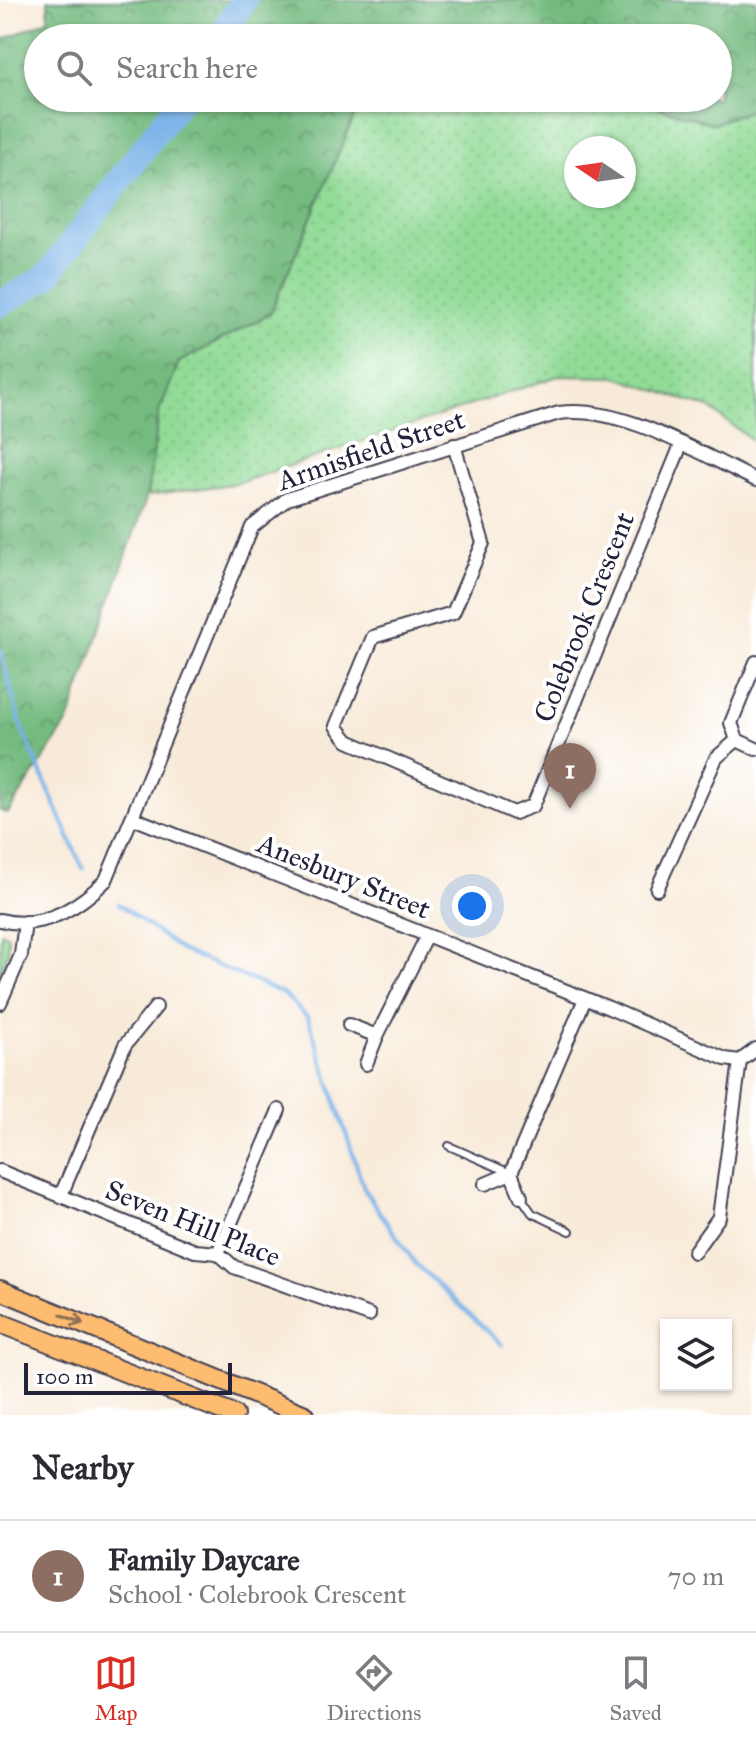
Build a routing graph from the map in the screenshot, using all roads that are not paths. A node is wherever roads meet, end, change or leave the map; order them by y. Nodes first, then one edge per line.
1 (454, 445) junction
2 (681, 445) junction
3 (756, 480) edge
4 (756, 662) edge
5 (737, 740) junction
6 (756, 749) edge
7 (133, 818) junction
8 (657, 889) dead end
9 (0, 920) edge
10 (25, 922) junction
11 (427, 936) junction
12 (584, 1001) junction
13 (0, 1003) edge
14 (156, 1007) dead end
15 (349, 1025) dead end
16 (377, 1036) junction
17 (756, 1049) edge
18 (740, 1061) junction
19 (366, 1064) dead end
20 (279, 1110) dead end
21 (449, 1146) dead end
22 (0, 1171) edge
23 (511, 1173) junction
24 (485, 1184) dead end
25 (61, 1195) junction
26 (521, 1197) joint
27 (570, 1231) dead end
28 (694, 1252) dead end
29 (218, 1253) junction
30 (0, 1290) edge
31 (369, 1315) dead end
32 (0, 1323) edge
33 (234, 1415) edge
34 (305, 1415) edge

1 - 2 street, Armisfield Street
1 - 2 street, Colebrook Crescent
1 - 7 street, Armisfield Street
2 - 3 street, Armisfield Street
4 - 5 street
5 - 6 street
5 - 8 street
7 - 10 street, Armisfield Street
7 - 11 street, Anesbury Street
9 - 10 street, Armisfield Street
10 - 13 street
11 - 12 street, Anesbury Street
11 - 16 street
12 - 18 street, Anesbury Street
12 - 23 street
14 - 25 street
15 - 16 street
16 - 19 street
17 - 18 street
18 - 28 street
20 - 29 street
21 - 23 lane
22 - 25 street, Seven Hill Place
23 - 24 street
23 - 26 street
25 - 29 street, Seven Hill Place
26 - 27 lane
29 - 31 street, Seven Hill Place
30 -> 34 main road
32 - 33 main road

